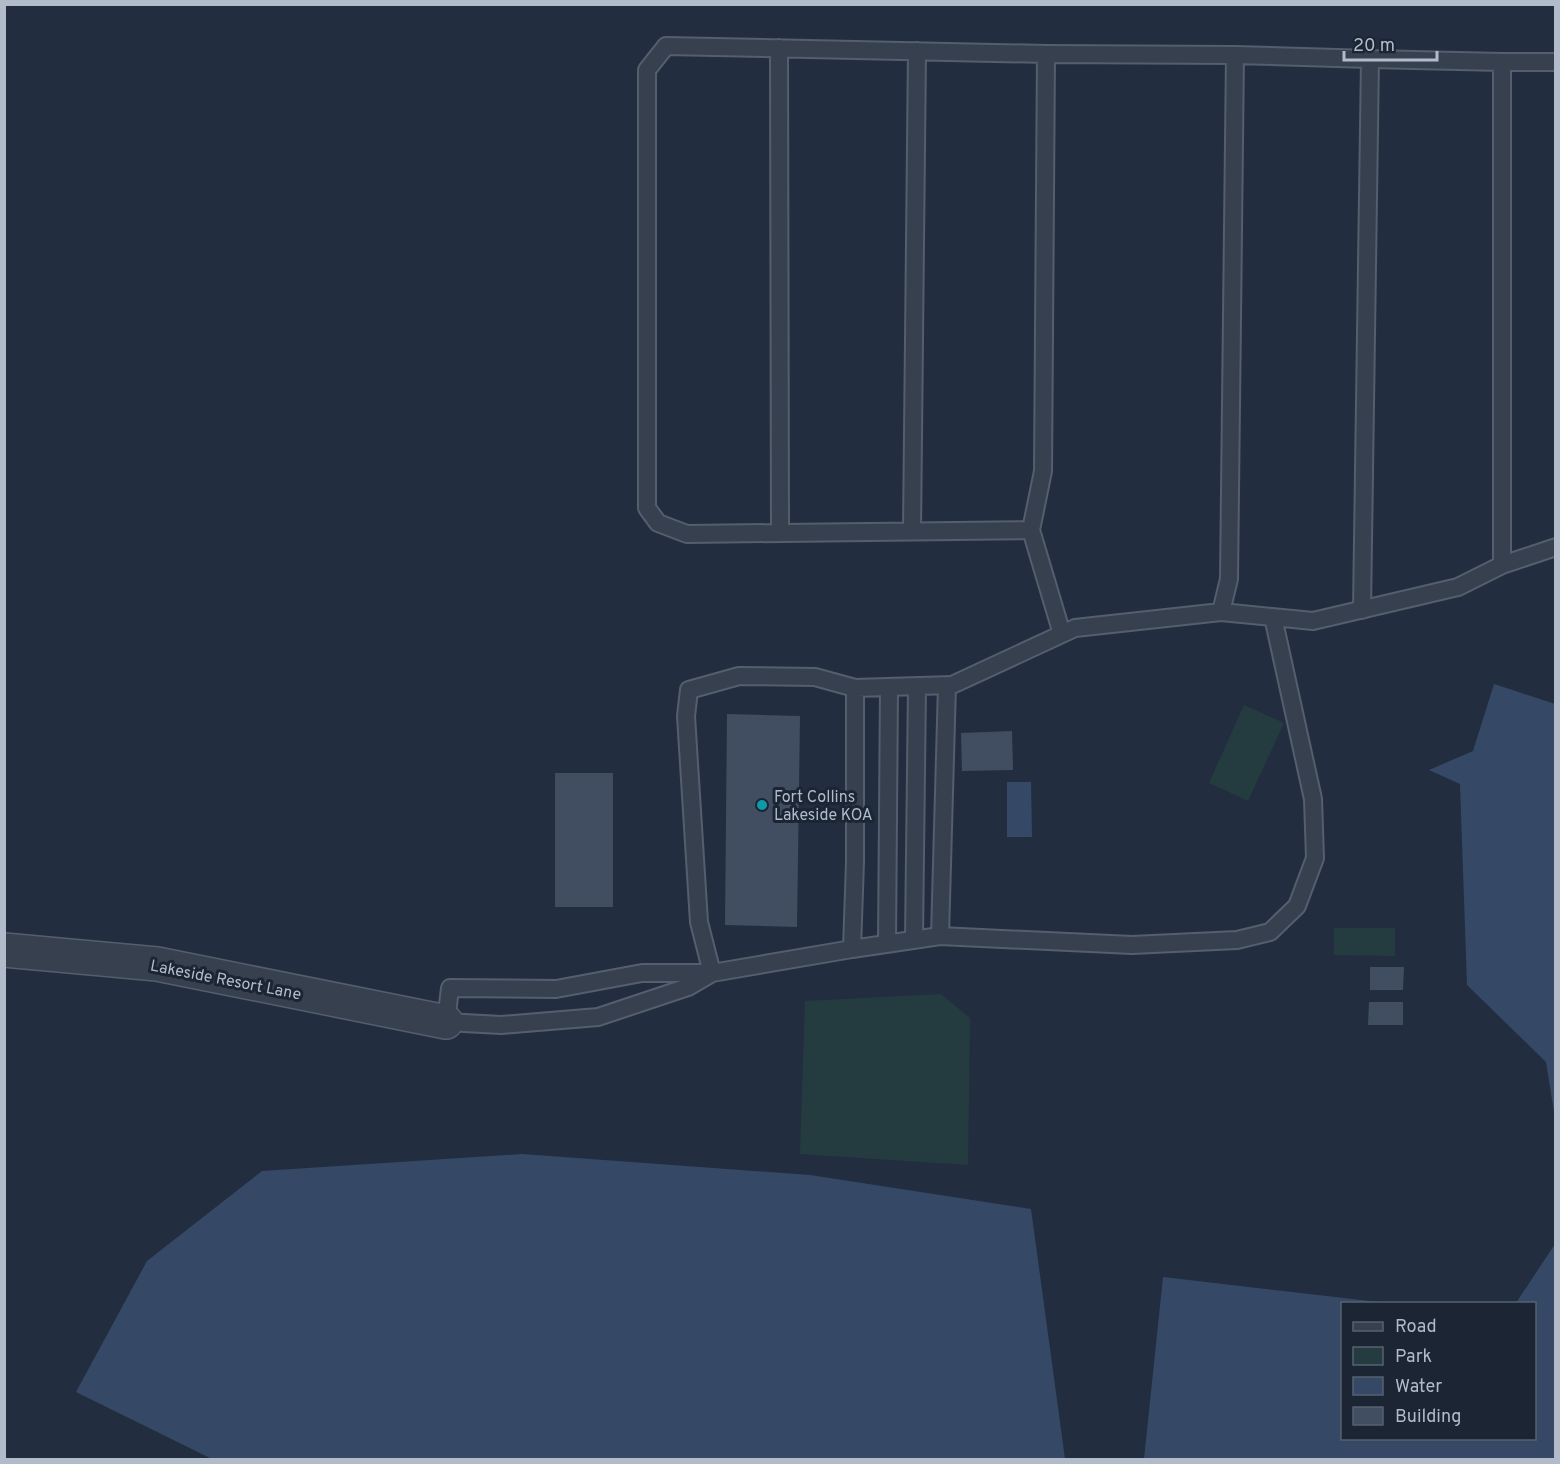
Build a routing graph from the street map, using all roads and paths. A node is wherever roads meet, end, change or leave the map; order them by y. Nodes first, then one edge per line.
1 (779, 48) junction
2 (917, 51) junction
3 (1046, 54) junction
4 (1235, 55) junction
5 (1370, 59) junction
6 (1502, 62) junction
7 (1556, 62) edge
8 (1031, 530) junction
9 (912, 531) junction
10 (780, 533) junction
11 (1556, 547) edge
12 (1502, 565) junction
13 (1362, 610) junction
14 (1221, 612) junction
15 (1274, 617) junction
16 (1062, 634) junction
17 (917, 686) junction
18 (947, 686) junction
19 (889, 687) junction
20 (855, 688) junction
21 (940, 936) junction
22 (914, 940) junction
23 (886, 944) junction
24 (852, 949) junction
25 (4, 950) edge
26 (712, 974) junction
27 (446, 1022) junction

1 - 2 lane
1 - 10 lane
1 - 10 lane
2 - 3 lane
2 - 9 lane
3 - 4 lane
3 - 8 lane
4 - 5 lane
4 - 14 lane
5 - 6 lane
5 - 13 lane
6 - 7 lane
6 - 12 lane
8 - 9 lane
8 - 16 lane
9 - 10 lane
11 - 12 lane
12 - 13 lane
13 - 15 lane
14 - 15 lane
14 - 16 lane
15 - 21 lane
16 - 18 lane
17 - 18 lane
17 - 19 lane
17 - 22 lane
18 - 21 lane
19 - 20 lane
19 - 23 lane
20 - 24 lane
20 - 26 lane
21 - 22 lane
22 - 23 lane
23 - 24 lane
24 - 26 lane
25 - 27 street, Lakeside Resort Lane
26 - 27 lane
26 - 27 lane

